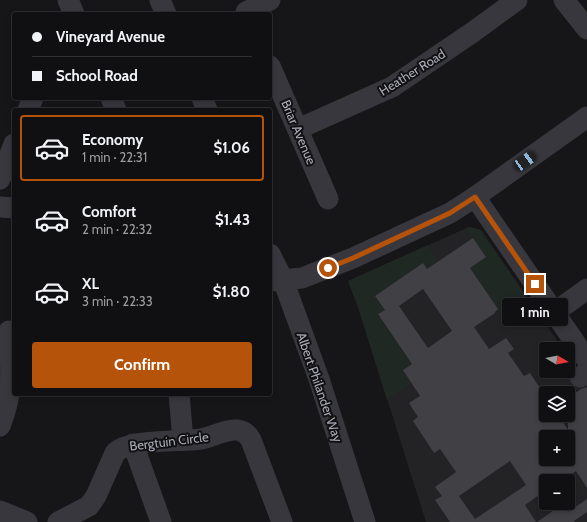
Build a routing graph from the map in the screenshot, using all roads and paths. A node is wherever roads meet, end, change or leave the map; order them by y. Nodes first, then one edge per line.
1 (68, 0) edge
2 (160, 0) edge
3 (270, 0) edge
4 (517, 0) edge
5 (564, 0) edge
6 (244, 9) edge
7 (73, 12) edge
8 (165, 12) edge
9 (587, 29) edge
10 (272, 70) edge
11 (587, 117) edge
12 (298, 129) junction
13 (12, 149) edge
14 (0, 179) edge
15 (475, 197) junction
16 (328, 199) dead end
17 (0, 207) edge
18 (12, 208) edge
19 (272, 263) edge
20 (276, 281) edge
21 (587, 289) edge
22 (555, 312) junction
23 (8, 331) edge
24 (584, 370) edge
25 (179, 396) edge
26 (0, 426) edge
27 (183, 440) junction
28 (133, 444) junction
29 (0, 510) edge
30 (27, 522) edge
31 (58, 522) edge
32 (161, 522) edge
33 (282, 522) edge
34 (365, 522) edge

1 - 7 street
2 - 8 street
3 - 6 street
4 - 12 street, Heather Road
5 - 9 street
10 - 12 street, Briar Avenue
11 - 15 street
12 - 16 street, Briar Avenue
13 - 14 street
15 - 20 street
15 - 22 street
17 - 18 street
19 - 20 street, Albert Philander Way
20 - 34 street, Albert Philander Way
21 - 22 street
22 - 24 street
23 - 26 street
25 - 27 street
27 - 28 street, Bergtuin Circle
27 - 33 street, Bergtuin Circle
28 - 31 street, Bergtuin Circle
28 - 32 street
29 - 30 street

